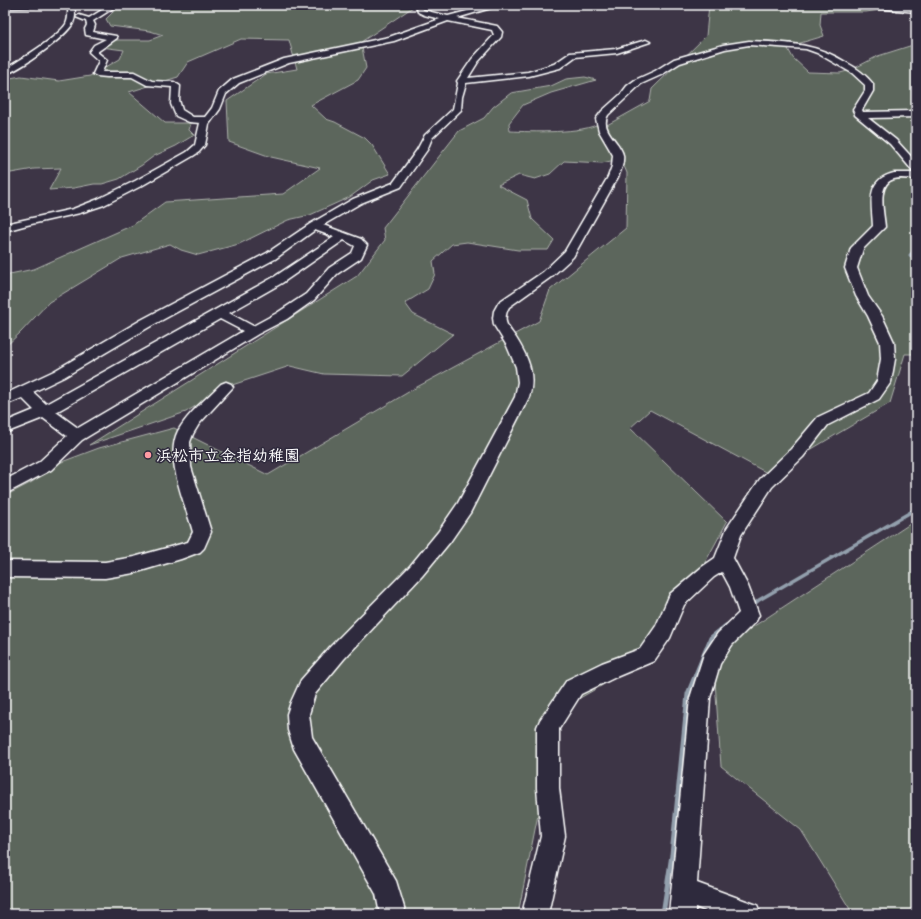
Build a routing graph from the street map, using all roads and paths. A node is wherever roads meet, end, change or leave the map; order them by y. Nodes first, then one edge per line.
1 (35, 5) edge
2 (71, 5) edge
3 (115, 5) edge
4 (419, 5) edge
5 (498, 5) edge
6 (866, 5) edge
7 (6, 6) edge
8 (916, 10) edge
9 (72, 17) junction
10 (446, 19) junction
11 (88, 20) junction
12 (646, 42) dead end
13 (5, 72) edge
14 (461, 81) junction
15 (916, 114) edge
16 (859, 115) junction
17 (206, 120) junction
18 (916, 168) edge
19 (916, 176) edge
20 (314, 226) junction
21 (5, 228) edge
22 (343, 236) junction
23 (219, 314) junction
24 (253, 331) junction
25 (226, 387) dead end
26 (24, 392) junction
27 (5, 400) edge
28 (44, 412) junction
29 (5, 428) edge
30 (78, 436) junction
31 (5, 488) edge
32 (725, 561) junction
33 (5, 569) edge
34 (684, 902) edge
35 (393, 914) edge
36 (535, 914) edge
37 (748, 914) edge

1 - 7 street
2 - 9 street
3 - 11 street
4 - 10 street
5 - 10 street
6 - 8 street
9 - 11 street
9 - 13 street
10 - 14 street
10 - 17 street
11 - 17 street
12 - 14 street
14 - 20 street
15 - 16 street
16 - 18 street
16 - 35 street
17 - 21 street
19 - 32 street
20 - 22 street
20 - 26 street
22 - 23 street
22 - 24 street
23 - 24 street
23 - 28 street
24 - 30 street
25 - 33 street
26 - 27 street
26 - 28 street
28 - 29 street
28 - 30 street
30 - 31 street
32 - 34 street
32 - 36 street
34 - 37 street

